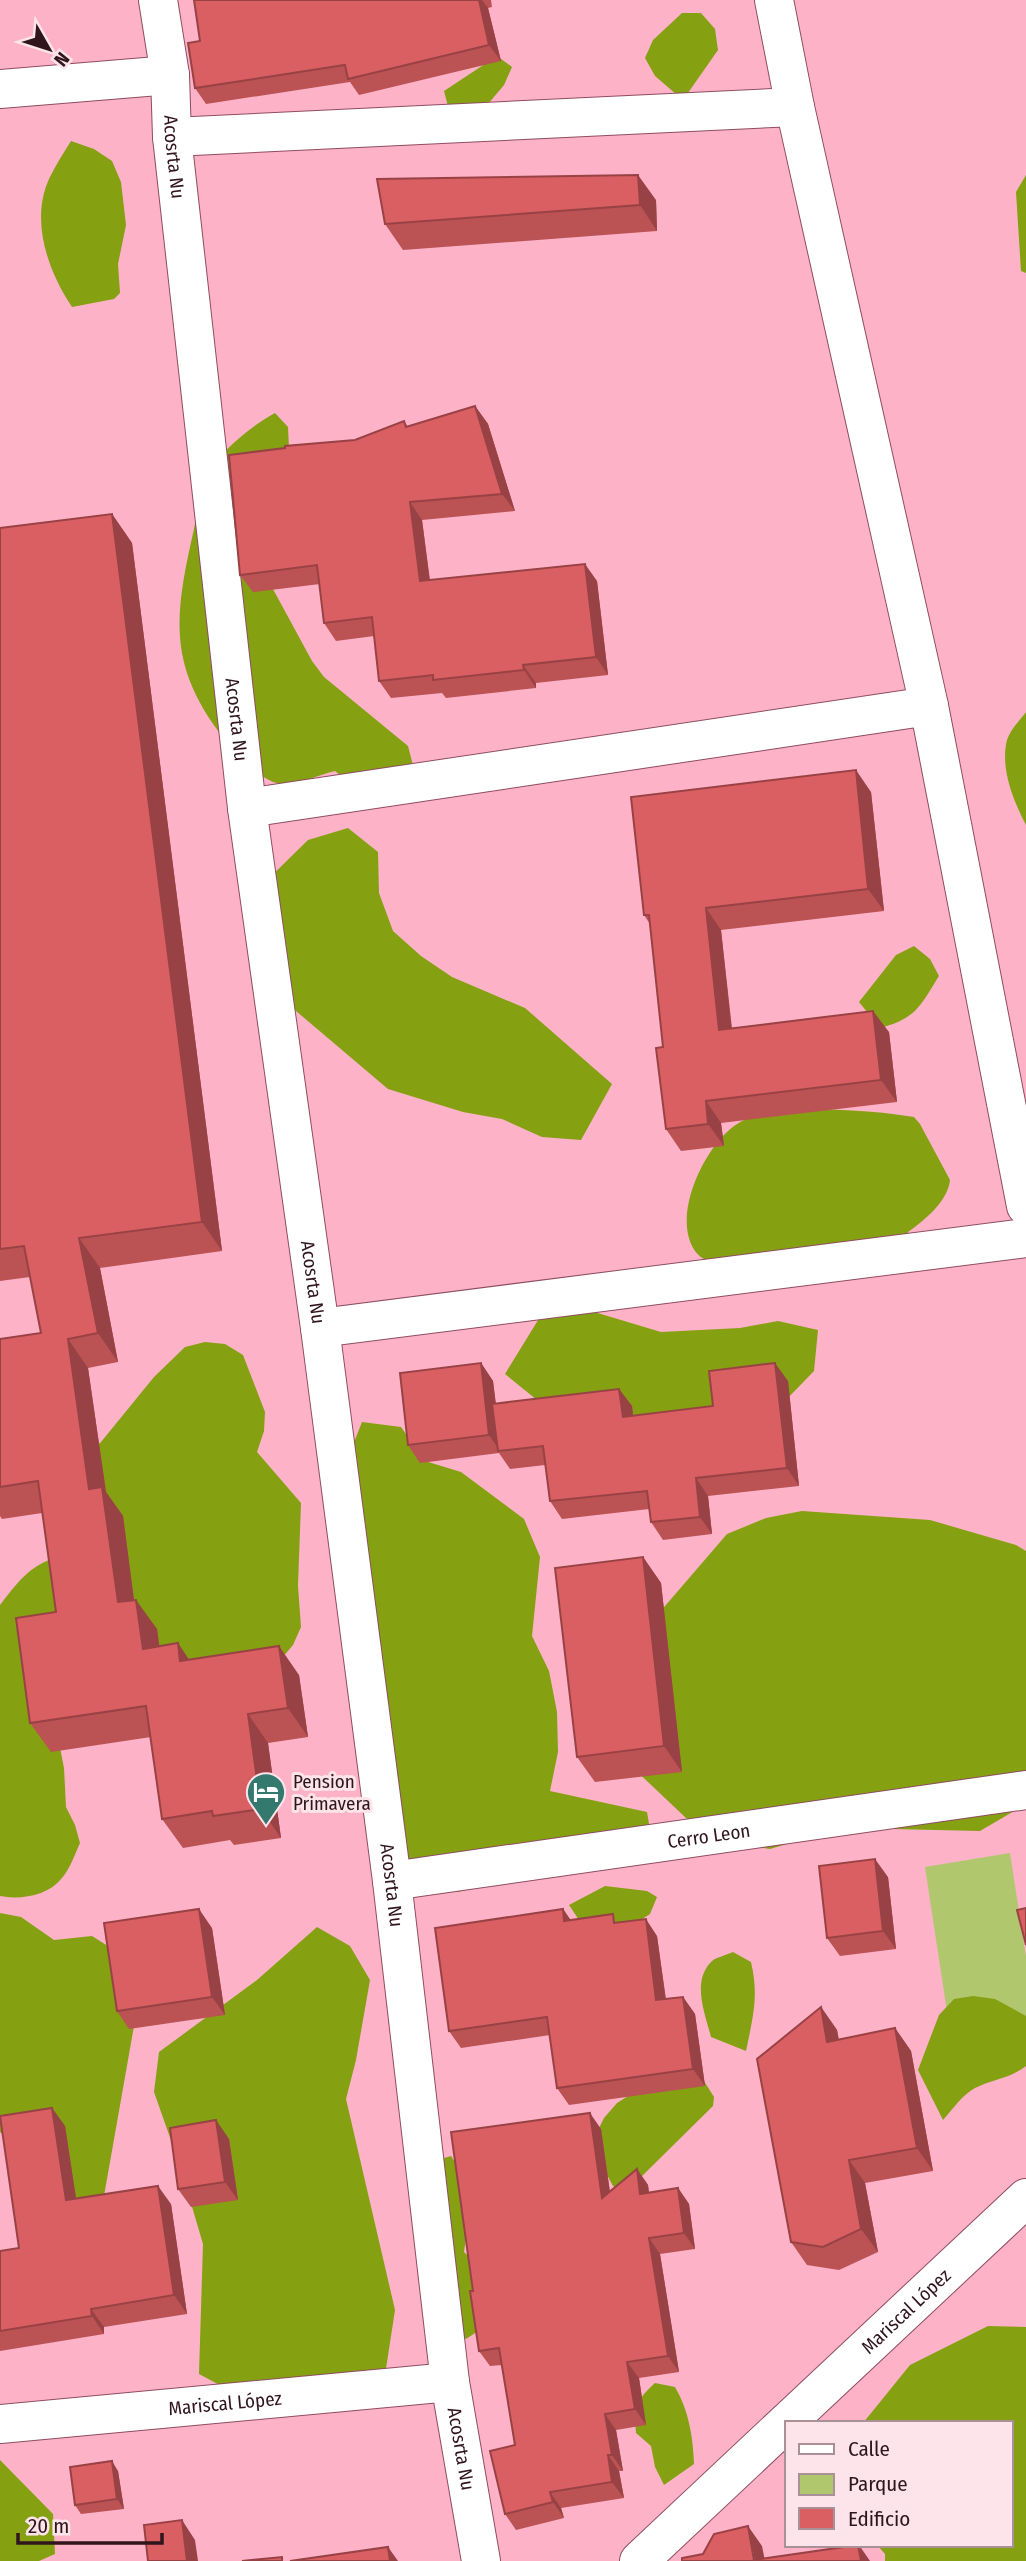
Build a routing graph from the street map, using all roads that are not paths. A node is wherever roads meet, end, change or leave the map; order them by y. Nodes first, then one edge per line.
1 (158, 0) edge
2 (774, 0) edge
3 (170, 75) junction
4 (0, 89) edge
5 (795, 107) junction
6 (172, 136) junction
7 (929, 706) junction
8 (247, 808) junction
9 (1026, 1206) edge
10 (1026, 1238) edge
11 (320, 1328) junction
12 (1026, 1790) edge
13 (392, 1881) junction
14 (1026, 2198) edge
15 (450, 2382) junction
16 (788, 2421) edge
17 (0, 2424) edge
18 (785, 2424) edge
19 (481, 2561) edge
20 (639, 2561) edge

1 - 3 street, Acosrta Nu
2 - 5 street
3 - 4 street
3 - 6 street, Acosrta Nu
5 - 6 street
5 - 7 street
6 - 8 street, Acosrta Nu
7 - 8 street
7 - 9 street
8 - 11 street, Acosrta Nu
10 - 11 street
11 - 13 street, Acosrta Nu
12 - 13 street, Cerro Leon
13 - 15 street, Acosrta Nu
14 - 16 street, Mariscal López
15 - 17 street, Mariscal López
15 - 19 street, Acosrta Nu
18 - 20 street, Mariscal López

